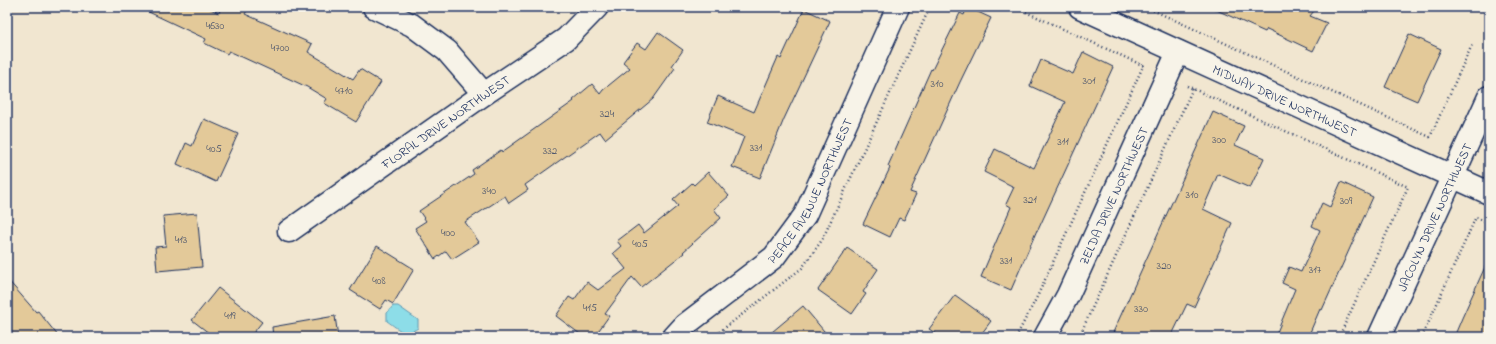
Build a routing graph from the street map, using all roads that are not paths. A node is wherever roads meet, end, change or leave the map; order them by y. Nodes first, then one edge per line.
1 (374, 7) edge
2 (597, 7) edge
3 (898, 7) edge
4 (1080, 7) edge
5 (1178, 52) junction
6 (484, 94) junction
7 (1489, 97) edge
8 (1453, 176) junction
9 (1489, 193) edge
10 (288, 231) dead end
11 (674, 337) edge
12 (1045, 337) edge
13 (1380, 337) edge

1 - 6 street
2 - 6 street, FLORAL DRIVE NORTHWEST
3 - 11 street, PEACE AVENUE NORTHWEST
4 - 5 street, MIDWAY DRIVE NORTHWEST
5 - 8 street, MIDWAY DRIVE NORTHWEST
5 - 12 street, ZELDA DRIVE NORTHWEST
6 - 10 street, FLORAL DRIVE NORTHWEST
7 - 8 street, JACOLYN DRIVE NORTHWEST
8 - 9 street, MIDWAY DRIVE NORTHWEST
8 - 13 street, JACOLYN DRIVE NORTHWEST

